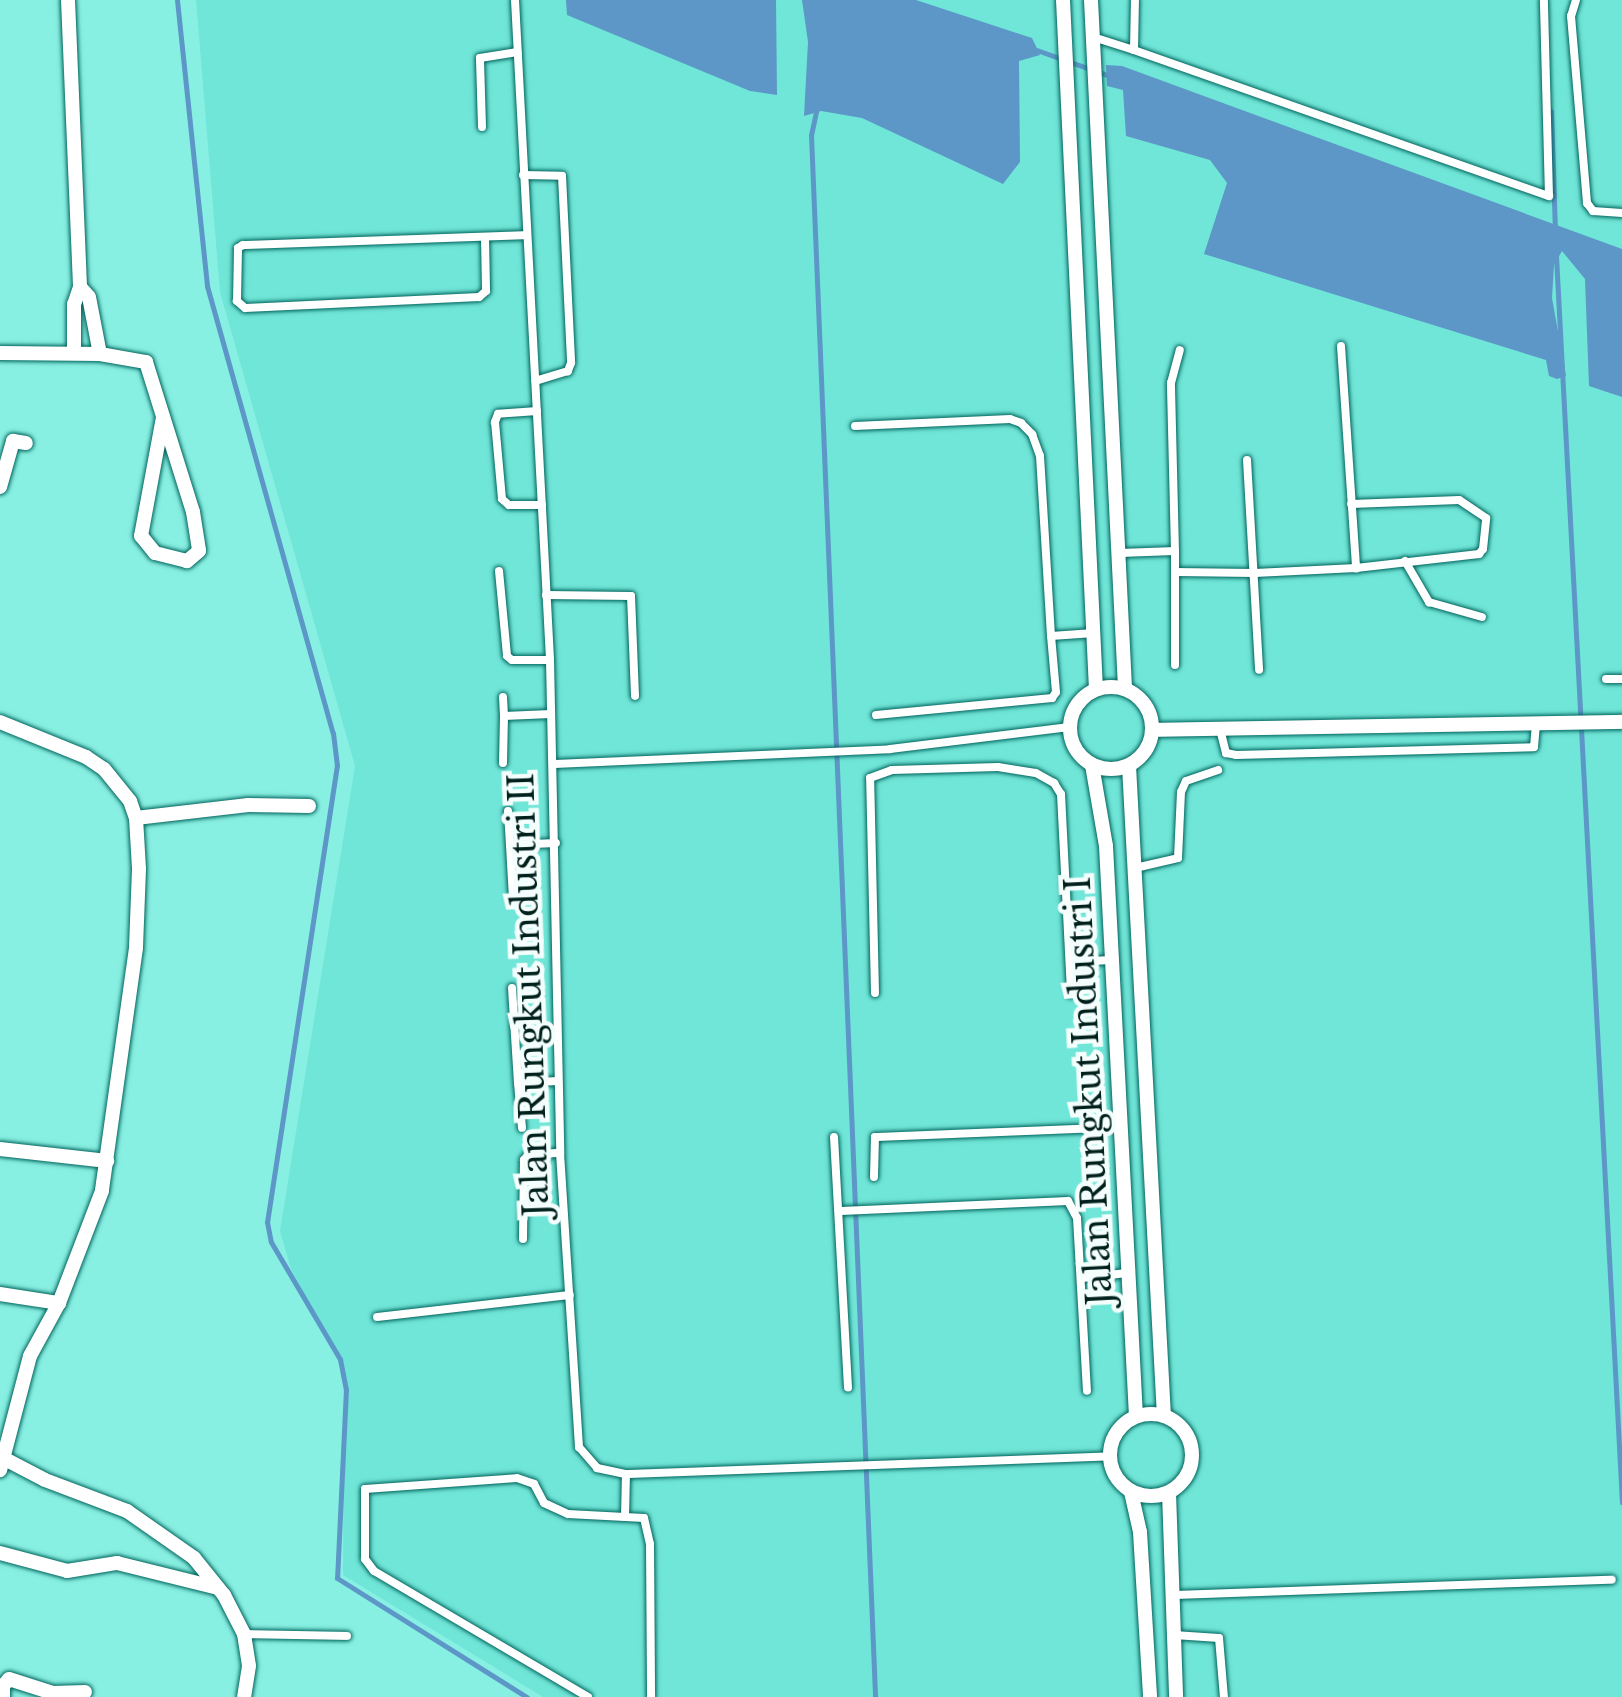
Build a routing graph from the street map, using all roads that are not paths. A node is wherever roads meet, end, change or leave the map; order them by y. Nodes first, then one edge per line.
1 (68, 0) edge
2 (515, 0) edge
3 (1064, 0) edge
4 (1091, 0) edge
5 (1135, 0) edge
6 (1544, 0) edge
7 (1576, 0) edge
8 (1090, 36) junction
9 (1134, 50) junction
10 (518, 52) junction
11 (1064, 53) junction
12 (1092, 58) junction
13 (482, 127) dead end
14 (523, 175) junction
15 (1622, 213) edge
16 (526, 236) junction
17 (485, 237) junction
18 (80, 287) junction
19 (1341, 346) dead end
20 (1180, 350) dead end
21 (0, 353) edge
22 (74, 353) junction
23 (100, 354) junction
24 (536, 381) junction
25 (537, 411) junction
26 (163, 417) junction
27 (855, 426) dead end
28 (26, 443) dead end
29 (1246, 460) dead end
30 (0, 488) edge
31 (1352, 504) junction
32 (542, 505) junction
33 (1175, 551) junction
34 (1120, 553) junction
35 (1405, 561) junction
36 (1356, 568) junction
37 (498, 571) dead end
38 (1175, 572) junction
39 (1255, 573) junction
40 (546, 594) junction
41 (1482, 616) dead end
42 (1094, 632) junction
43 (1051, 636) junction
44 (550, 660) junction
45 (1176, 665) dead end
46 (1259, 670) dead end
47 (1606, 679) dead end
48 (1622, 679) edge
49 (1096, 689) junction
50 (1126, 689) junction
51 (635, 696) dead end
52 (503, 697) dead end
53 (551, 714) junction
54 (504, 716) junction
55 (876, 716) dead end
56 (0, 722) edge
57 (1622, 722) edge
58 (1536, 726) junction
59 (1070, 727) junction
60 (1431, 727) junction
61 (1360, 728) junction
62 (1220, 729) junction
63 (1153, 730) junction
64 (890, 749) junction
65 (1432, 750) junction
66 (1360, 751) junction
67 (502, 763) dead end
68 (553, 764) junction
69 (1092, 765) junction
70 (1129, 766) junction
71 (892, 770) junction
72 (1218, 770) dead end
73 (309, 806) dead end
74 (508, 811) dead end
75 (136, 818) junction
76 (556, 843) junction
77 (510, 845) junction
78 (1134, 868) junction
79 (512, 898) dead end
80 (1112, 960) junction
81 (1070, 962) junction
82 (512, 988) dead end
83 (875, 993) dead end
84 (1071, 994) dead end
85 (558, 1080) junction
86 (518, 1083) junction
87 (1122, 1126) junction
88 (522, 1128) dead end
89 (834, 1137) dead end
90 (0, 1149) edge
91 (560, 1153) junction
92 (108, 1160) junction
93 (874, 1177) dead end
94 (843, 1211) junction
95 (523, 1240) dead end
96 (1129, 1272) junction
97 (1082, 1278) junction
98 (0, 1294) edge
99 (570, 1294) junction
100 (59, 1302) junction
101 (377, 1317) dead end
102 (848, 1388) dead end
103 (1087, 1392) dead end
104 (1136, 1416) junction
105 (1164, 1416) junction
106 (1110, 1456) junction
107 (2, 1464) edge
108 (626, 1474) junction
109 (1131, 1492) junction
110 (1169, 1493) junction
111 (625, 1516) junction
112 (0, 1553) edge
113 (1612, 1580) dead end
114 (219, 1588) junction
115 (1172, 1595) junction
116 (244, 1634) junction
117 (1174, 1635) junction
118 (346, 1636) dead end
119 (85, 1692) dead end
120 (53, 1695) edge
121 (3, 1697) edge
122 (244, 1697) edge
123 (588, 1697) edge
124 (652, 1697) edge
125 (1150, 1697) edge
126 (1176, 1697) edge
127 (1224, 1697) edge

1 - 18 street
2 - 10 lane, Jalan Rungkut Industri II
3 - 11 street
4 - 8 street
5 - 9 lane
6 - 9 lane
7 - 15 lane
8 - 9 lane
8 - 12 street
10 - 13 lane
10 - 14 lane, Jalan Rungkut Industri II
11 - 12 street
11 - 42 street
12 - 34 street
14 - 16 lane, Jalan Rungkut Industri II
14 - 24 lane
16 - 17 lane
16 - 24 lane, Jalan Rungkut Industri II
17 - 17 lane
18 - 22 street
18 - 23 street
19 - 31 lane
20 - 33 lane
21 - 22 street
22 - 23 street
23 - 26 street
24 - 25 lane, Jalan Rungkut Industri II
25 - 32 lane, Jalan Rungkut Industri II
25 - 32 lane
26 - 26 street
27 - 43 lane
28 - 30 street
29 - 39 lane
31 - 35 lane
31 - 36 lane
32 - 40 lane, Jalan Rungkut Industri II
33 - 34 lane
33 - 38 lane
34 - 50 street
35 - 36 lane
35 - 41 lane
36 - 39 lane
37 - 44 lane
38 - 39 lane
38 - 45 lane
39 - 46 lane
40 - 44 lane, Jalan Rungkut Industri II
40 - 51 lane
42 - 43 lane
42 - 49 street
43 - 55 lane
44 - 53 lane, Jalan Rungkut Industri II
47 - 48 lane
49 - 50 street
49 - 59 street
50 - 63 street
52 - 54 lane
53 - 54 lane
53 - 68 lane, Jalan Rungkut Industri II
54 - 67 lane
56 - 75 street
57 - 58 street
58 - 60 street
58 - 65 lane
59 - 64 lane
59 - 69 street
60 - 61 street
60 - 65 lane
61 - 62 street
61 - 66 lane
62 - 63 street
62 - 66 lane
63 - 70 street
64 - 68 lane
64 - 71 lane
65 - 66 lane
68 - 76 lane, Jalan Rungkut Industri II
69 - 70 street
69 - 80 street, Jalan Rungkut Industri I
70 - 78 street, Jalan Rungkut Industri I
71 - 81 lane
71 - 83 lane
72 - 78 lane
73 - 75 street
74 - 77 lane
75 - 92 street
76 - 77 lane
76 - 85 lane, Jalan Rungkut Industri II
77 - 79 lane
78 - 105 street, Jalan Rungkut Industri I
80 - 81 lane
80 - 87 street, Jalan Rungkut Industri I
81 - 84 lane
82 - 86 lane
85 - 86 lane
85 - 91 lane, Jalan Rungkut Industri II
86 - 88 lane
87 - 93 lane
87 - 96 street, Jalan Rungkut Industri I
89 - 94 lane
90 - 92 street
91 - 95 lane
91 - 99 lane, Jalan Rungkut Industri II
92 - 100 street
94 - 97 lane
94 - 102 lane
96 - 97 lane
96 - 104 street, Jalan Rungkut Industri I
97 - 103 lane
98 - 100 street
99 - 101 lane
99 - 108 lane, Jalan Rungkut Industri II
100 - 107 street
104 - 105 street
104 - 106 street
105 - 110 street
106 - 108 lane, Jalan Rungkut Industri II
106 - 109 street
107 - 114 street
108 - 111 lane
109 - 110 street
109 - 125 street
110 - 115 street
111 - 123 lane
111 - 124 lane
112 - 114 street
113 - 115 lane
114 - 116 street
115 - 117 street
116 - 118 lane
116 - 122 street
117 - 126 street
117 - 127 lane
119 - 120 street
120 - 121 street

